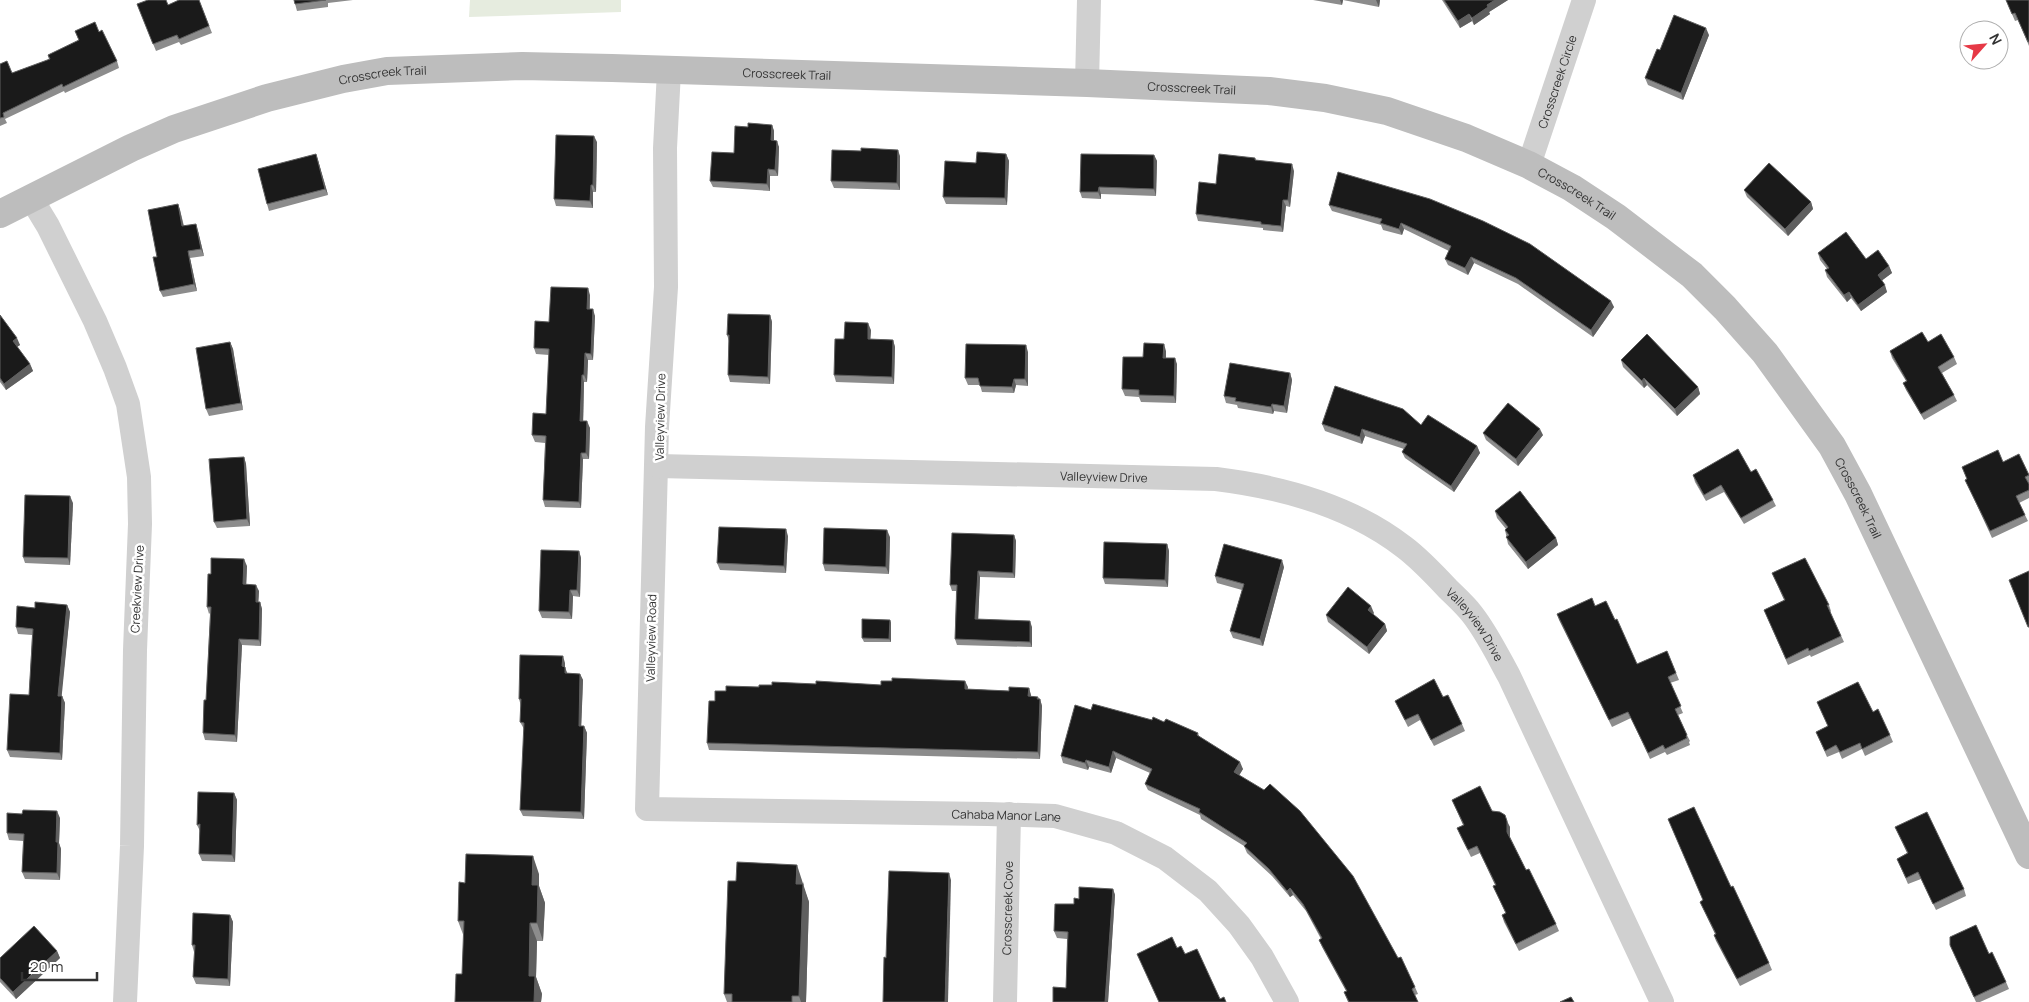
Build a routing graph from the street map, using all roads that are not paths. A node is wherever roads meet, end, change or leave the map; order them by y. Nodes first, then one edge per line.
1 (1090, 0) edge
2 (1584, 0) edge
3 (669, 71) junction
4 (1087, 83) junction
5 (1529, 165) junction
6 (31, 198) junction
7 (0, 214) edge
8 (658, 466) junction
9 (647, 809) joint
10 (1009, 814) junction
11 (2029, 855) edge
12 (125, 1002) edge
13 (1005, 1002) edge
14 (1287, 1002) edge
15 (1662, 1002) edge

1 - 4 street
2 - 5 street, Crosscreek Circle
3 - 4 street, Crosscreek Trail
3 - 6 street, Crosscreek Trail
3 - 8 street, Valleyview Drive
4 - 5 street, Crosscreek Trail
5 - 11 street, Crosscreek Trail
6 - 7 street, Crosscreek Trail
6 - 12 street, Creekview Drive
8 - 9 street, Valleyview Road
8 - 15 street, Valleyview Drive
9 - 10 street, Cahaba Manor Lane
10 - 13 street, Crosscreek Cove
10 - 14 street, Cahaba Manor Lane

